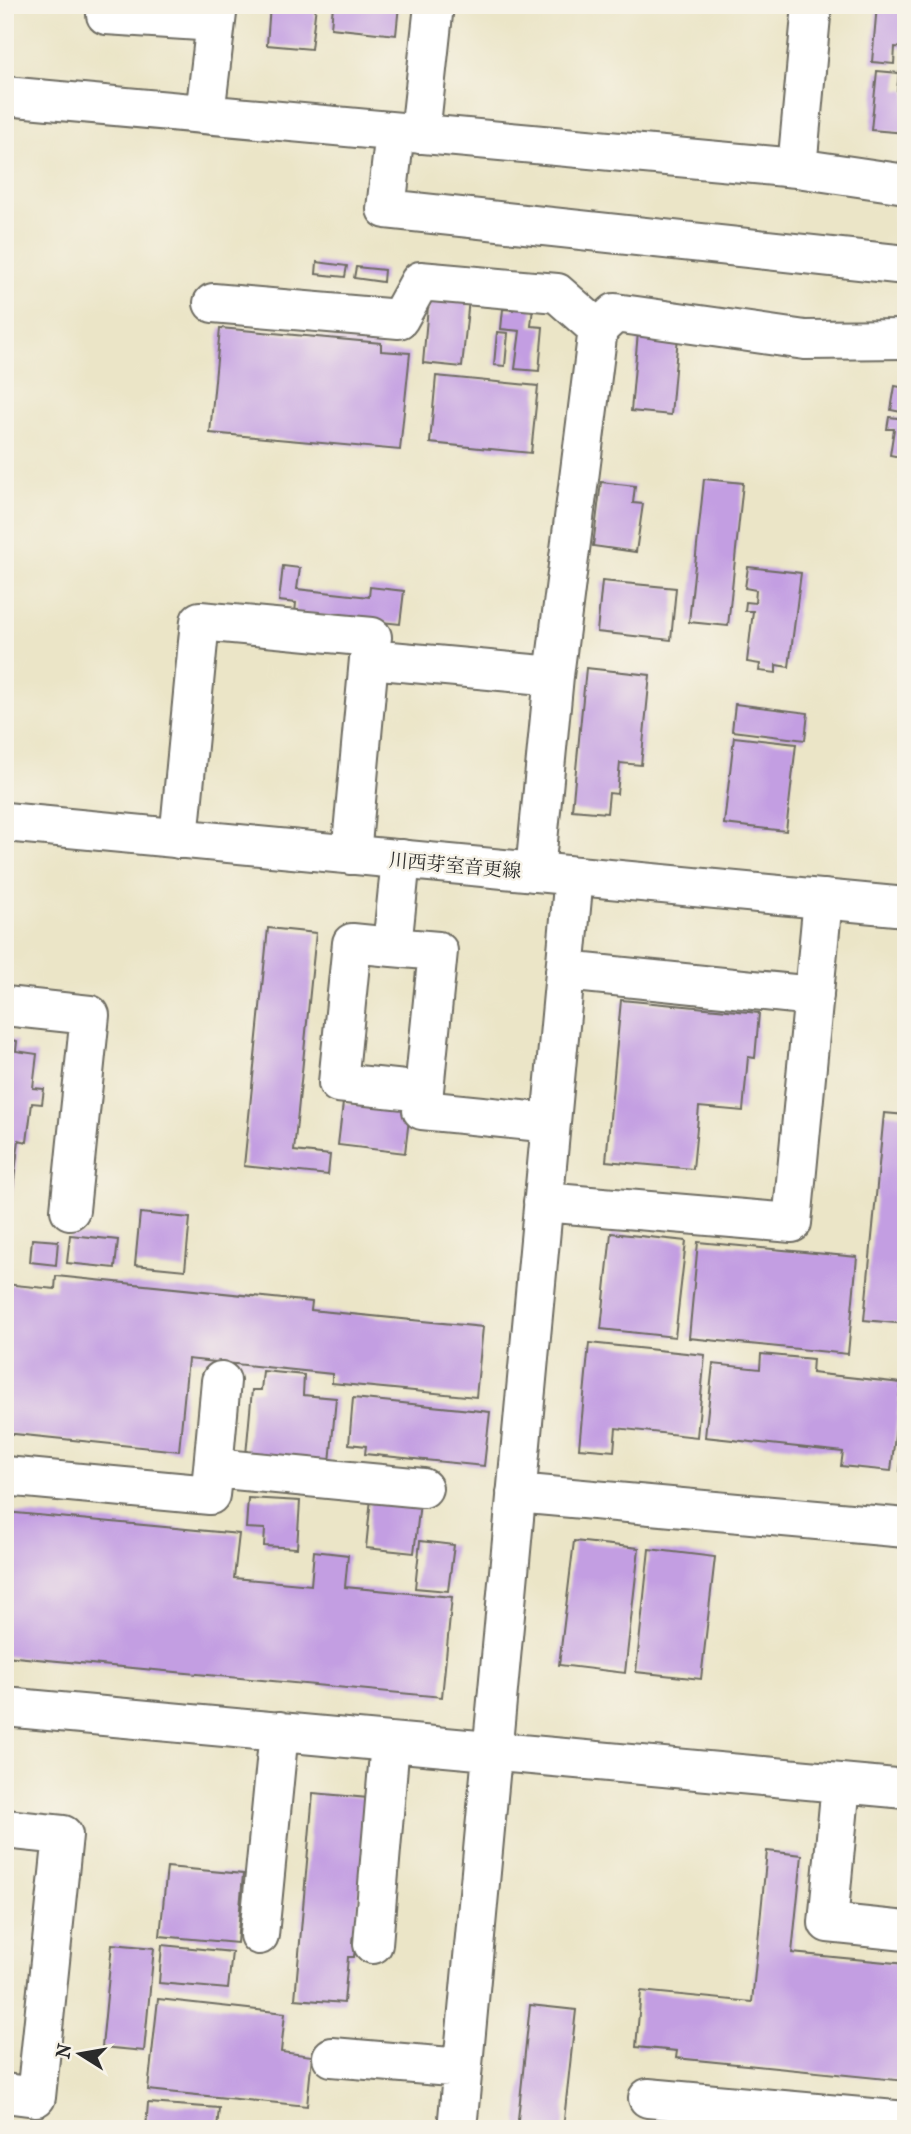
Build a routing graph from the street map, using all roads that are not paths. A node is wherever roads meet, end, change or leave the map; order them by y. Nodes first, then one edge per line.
1 (433, 5) edge
2 (812, 5) edge
3 (217, 14) edge
4 (106, 15) dead end
5 (5, 96) edge
6 (205, 114) junction
7 (408, 133) junction
8 (797, 168) junction
9 (906, 184) edge
10 (906, 265) edge
11 (213, 303) dead end
12 (598, 329) junction
13 (906, 339) edge
14 (369, 659) junction
15 (554, 676) junction
16 (5, 822) edge
17 (180, 839) junction
18 (351, 855) junction
19 (401, 859) junction
20 (535, 872) junction
21 (573, 876) junction
22 (823, 899) junction
23 (906, 907) edge
24 (392, 947) junction
25 (565, 971) junction
26 (814, 996) junction
27 (5, 1006) edge
28 (424, 1092) junction
29 (551, 1123) junction
30 (543, 1202) junction
31 (70, 1210) dead end
32 (220, 1381) dead end
33 (213, 1468) junction
34 (5, 1476) edge
35 (424, 1488) dead end
36 (516, 1493) junction
37 (906, 1528) edge
38 (5, 1707) edge
39 (279, 1731) junction
40 (390, 1742) junction
41 (492, 1751) junction
42 (841, 1783) junction
43 (906, 1789) edge
44 (5, 1829) edge
45 (906, 1931) edge
46 (259, 1935) dead end
47 (373, 1944) dead end
48 (332, 2057) dead end
49 (462, 2068) junction
50 (5, 2093) edge
51 (648, 2098) dead end
52 (906, 2121) edge
53 (457, 2129) edge

1 - 7 street
2 - 8 street
3 - 4 street
3 - 6 street
5 - 6 street
6 - 7 street
7 - 8 street
7 - 10 street
8 - 9 street
11 - 12 street
12 - 13 street
12 - 15 street
14 - 15 street
14 - 17 street
14 - 18 street
15 - 20 street
16 - 17 street, 川西芽室音更線
17 - 18 street, 川西芽室音更線
18 - 19 street, 川西芽室音更線
19 - 20 street, 川西芽室音更線
19 - 24 street
20 - 21 street, 川西芽室音更線
21 - 22 street, 川西芽室音更線
21 - 25 street
22 - 23 street, 川西芽室音更線
22 - 26 street
24 - 28 street
24 - 28 street
25 - 26 street
25 - 29 street
26 - 30 street
27 - 31 street
28 - 29 street
29 - 30 street
30 - 36 street
32 - 33 street
33 - 34 street
33 - 35 street
36 - 37 street
36 - 41 street
38 - 39 street
39 - 40 street
39 - 46 street
40 - 41 street
40 - 47 street
41 - 42 street
41 - 49 street
42 - 43 street
42 - 45 street
44 - 50 street
48 - 49 street
49 - 53 street
51 - 52 street

